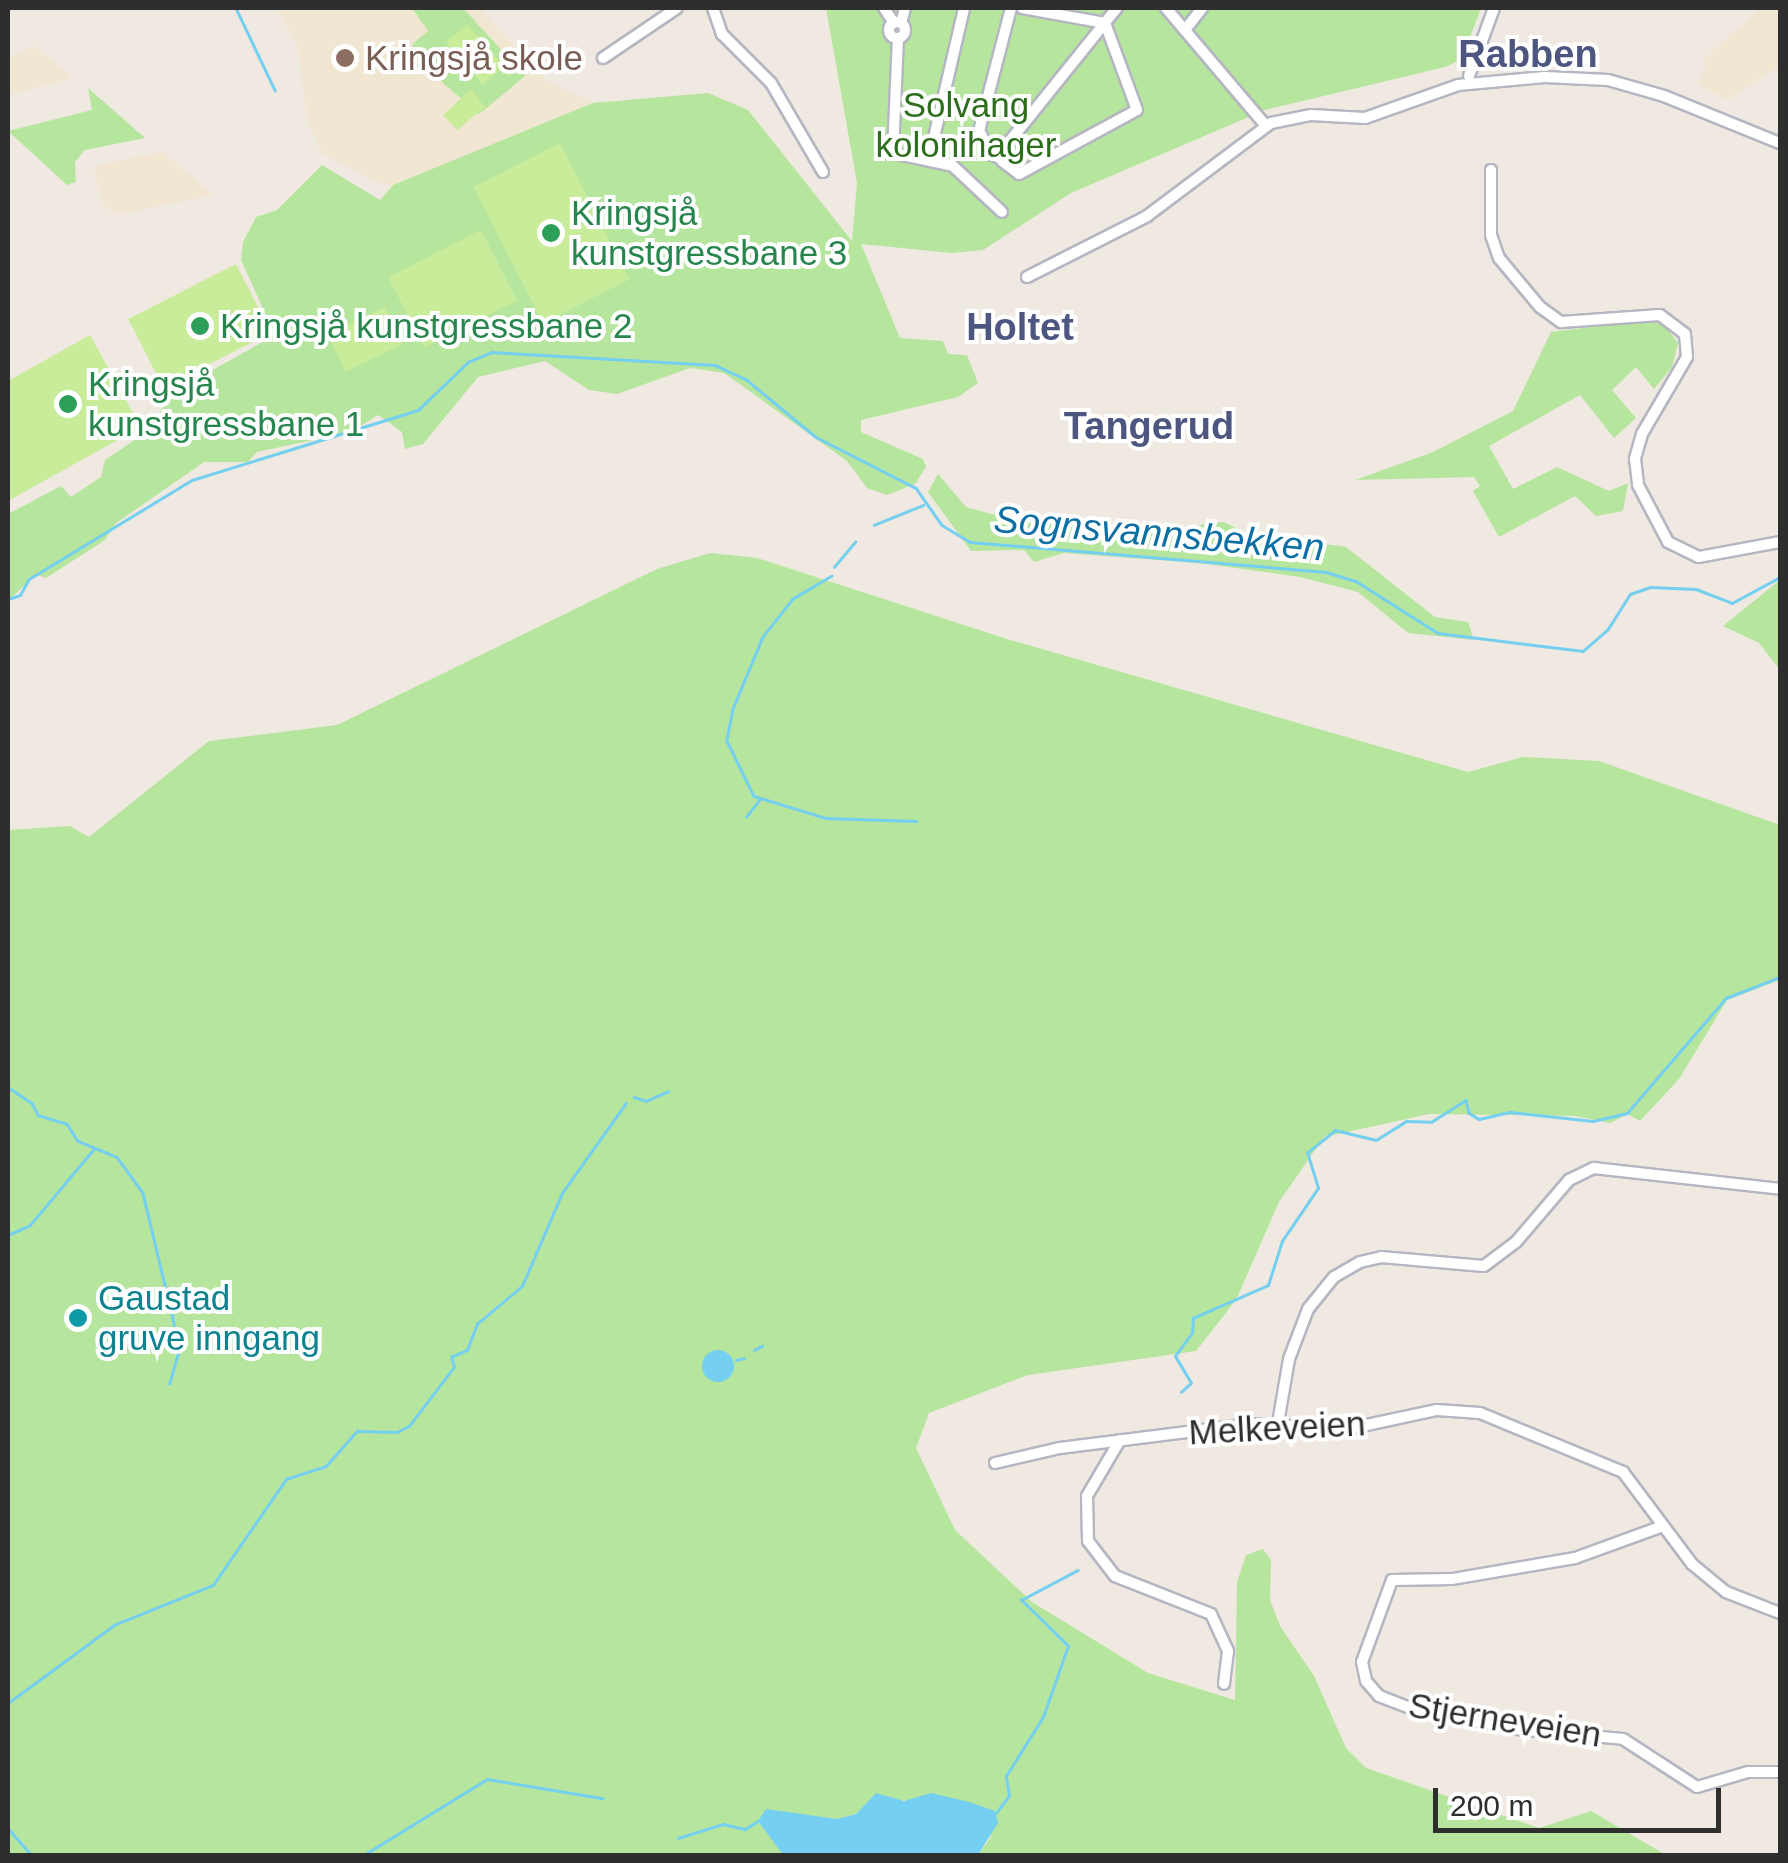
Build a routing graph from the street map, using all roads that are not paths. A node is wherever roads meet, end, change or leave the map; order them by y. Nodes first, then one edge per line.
1 (676, 8) edge
2 (713, 8) edge
3 (884, 8) edge
4 (905, 8) edge
5 (964, 8) edge
6 (1011, 8) edge
7 (1022, 8) edge
8 (1117, 8) edge
9 (1166, 8) edge
10 (1202, 8) edge
11 (1494, 8) edge
12 (1105, 22) junction
13 (897, 23) junction
14 (1185, 30) junction
15 (603, 58) dead end
16 (1469, 76) dead end
17 (1266, 126) junction
18 (1780, 143) edge
19 (997, 158) junction
20 (929, 159) junction
21 (1491, 170) dead end
22 (823, 172) dead end
23 (1002, 212) dead end
24 (1027, 277) dead end
25 (1780, 542) edge
26 (1780, 1189) edge
27 (1278, 1423) junction
28 (1120, 1440) junction
29 (996, 1464) dead end
30 (1664, 1526) junction
31 (1780, 1614) edge
32 (1224, 1684) dead end
33 (1780, 1772) edge

1 - 15 street
2 - 22 street
3 - 13 street
4 - 13 street
5 - 20 street
6 - 19 street
7 - 12 street
8 - 12 street
9 - 14 street
10 - 14 street
11 - 16 street
12 - 19 street
12 - 19 street
13 - 20 street
14 - 17 street
17 - 18 street
17 - 24 street
20 - 23 street
21 - 25 street
26 - 27 street
27 - 28 street, Melkeveien
27 - 30 street, Melkeveien
28 - 29 street, Melkeveien
28 - 32 street
30 - 31 street, Melkeveien
30 - 33 street, Stjerneveien

